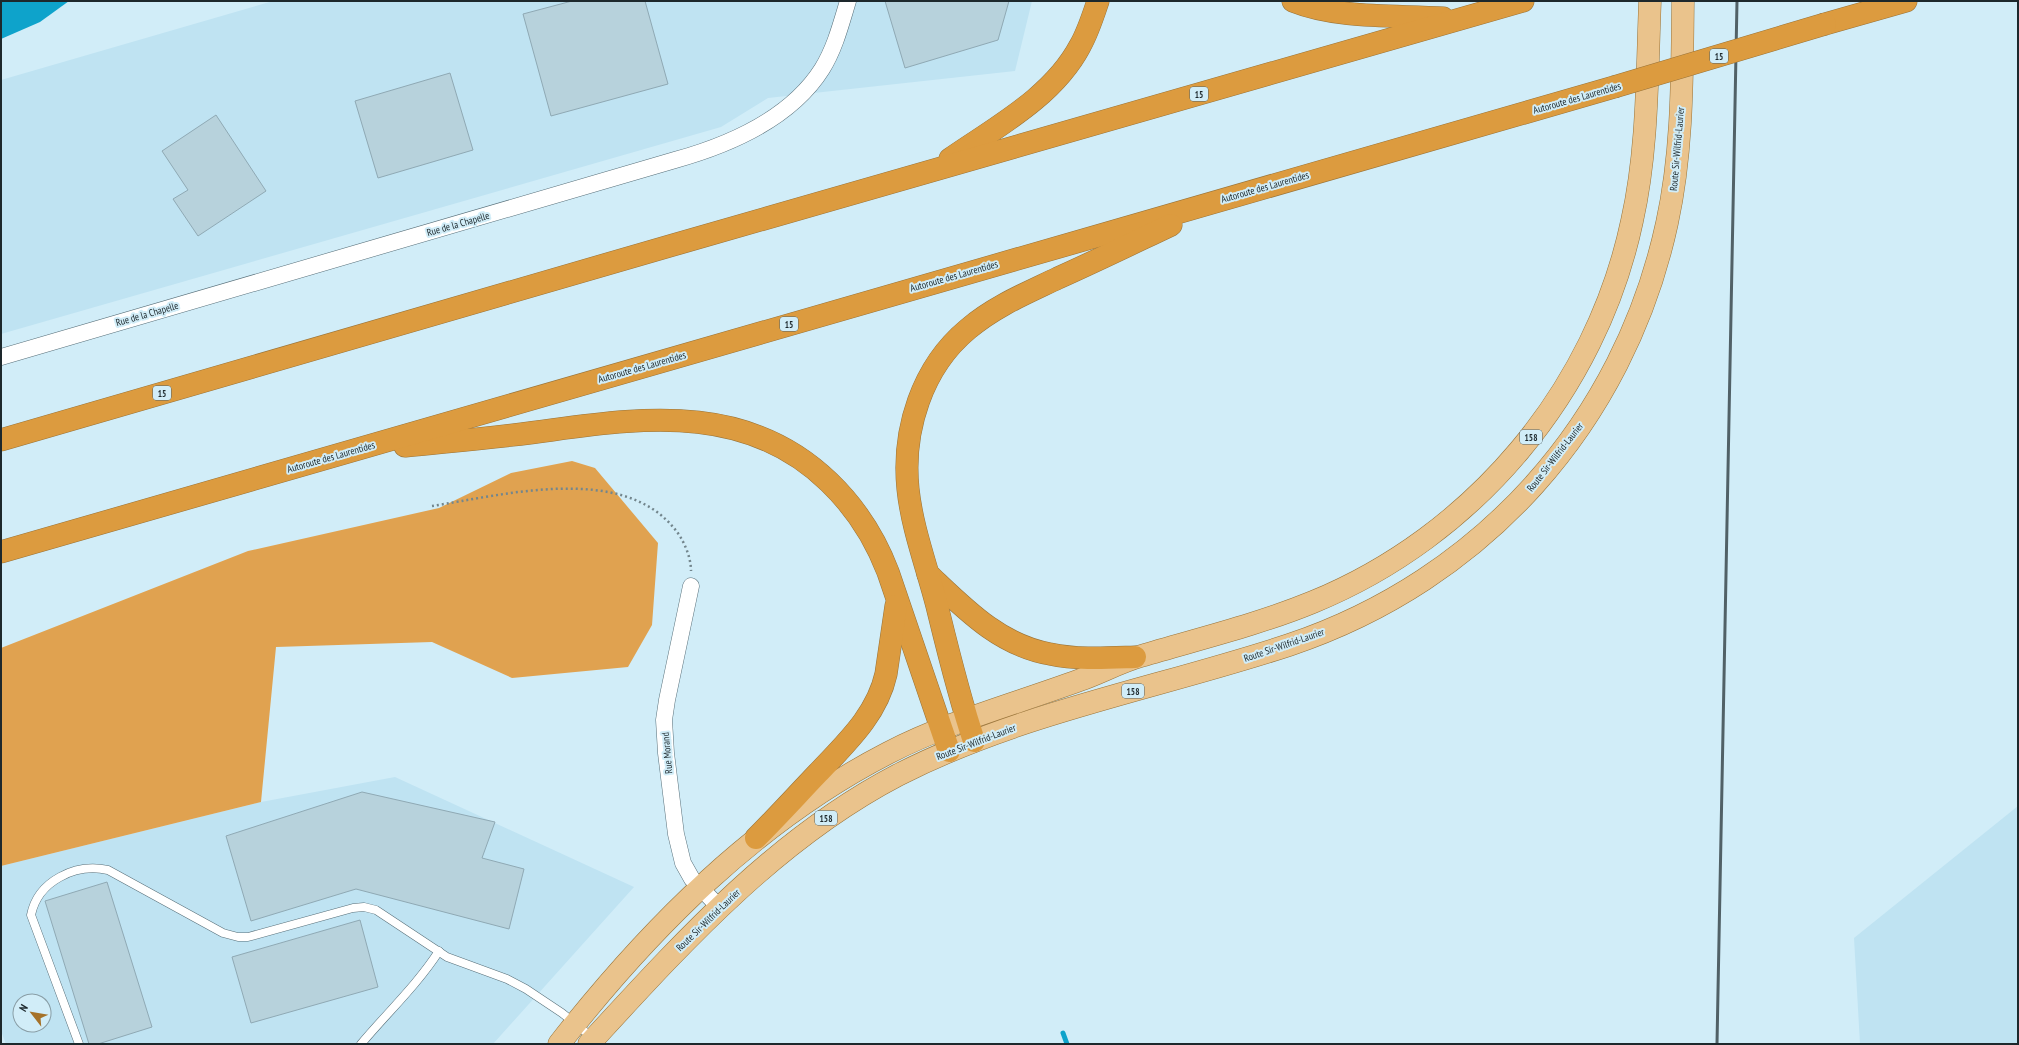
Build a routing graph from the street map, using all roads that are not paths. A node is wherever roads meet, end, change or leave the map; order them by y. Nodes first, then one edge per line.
1 (848, 1) edge
2 (1098, 1) edge
3 (1293, 1) edge
4 (1523, 1) edge
5 (1650, 1) edge
6 (1683, 1) edge
7 (1906, 1) edge
8 (1462, 18) junction
9 (936, 169) junction
10 (1230, 198) junction
11 (1, 357) edge
12 (1, 440) edge
13 (348, 452) junction
14 (1, 552) edge
15 (928, 574) junction
16 (691, 586) road end
17 (897, 601) junction
18 (1135, 657) junction
19 (966, 718) junction
20 (940, 729) junction
21 (974, 741) junction
22 (949, 751) junction
23 (756, 838) junction
24 (701, 888) junction
25 (720, 908) junction
26 (439, 951) junction
27 (575, 1023) junction
28 (591, 1041) edge
29 (79, 1044) edge
30 (361, 1044) edge
31 (559, 1044) edge

1 - 11 street, Rue de la Chapelle
2 - 9 highway
3 - 8 highway
4 - 8 highway, 15
5 - 18 main road, 158
6 - 21 main road, Route Sir-Wilfrid-Laurier / 158
7 - 10 highway, Autoroute des Laurentides / 15, bridge
8 - 9 highway, 15
9 - 12 highway, 15
10 - 13 highway, Autoroute des Laurentides / 15
10 - 15 highway
13 - 14 highway, Autoroute des Laurentides / 15
13 - 17 highway
15 - 18 highway
15 - 19 highway
16 - 24 street, Rue Morand
17 - 20 highway
17 - 23 highway
18 - 19 main road, 158
19 - 20 main road, 158
19 - 21 highway
20 - 22 highway
20 - 23 main road, 158
21 - 22 main road, Route Sir-Wilfrid-Laurier / 158
22 - 25 main road, Route Sir-Wilfrid-Laurier / 158
23 - 24 main road, 158
24 - 25 street, Rue Morand
24 - 27 main road, 158
25 - 28 main road, Route Sir-Wilfrid-Laurier / 158
26 - 27 lane
26 - 29 lane
26 - 30 lane
27 - 28 lane
27 - 31 main road, 158

